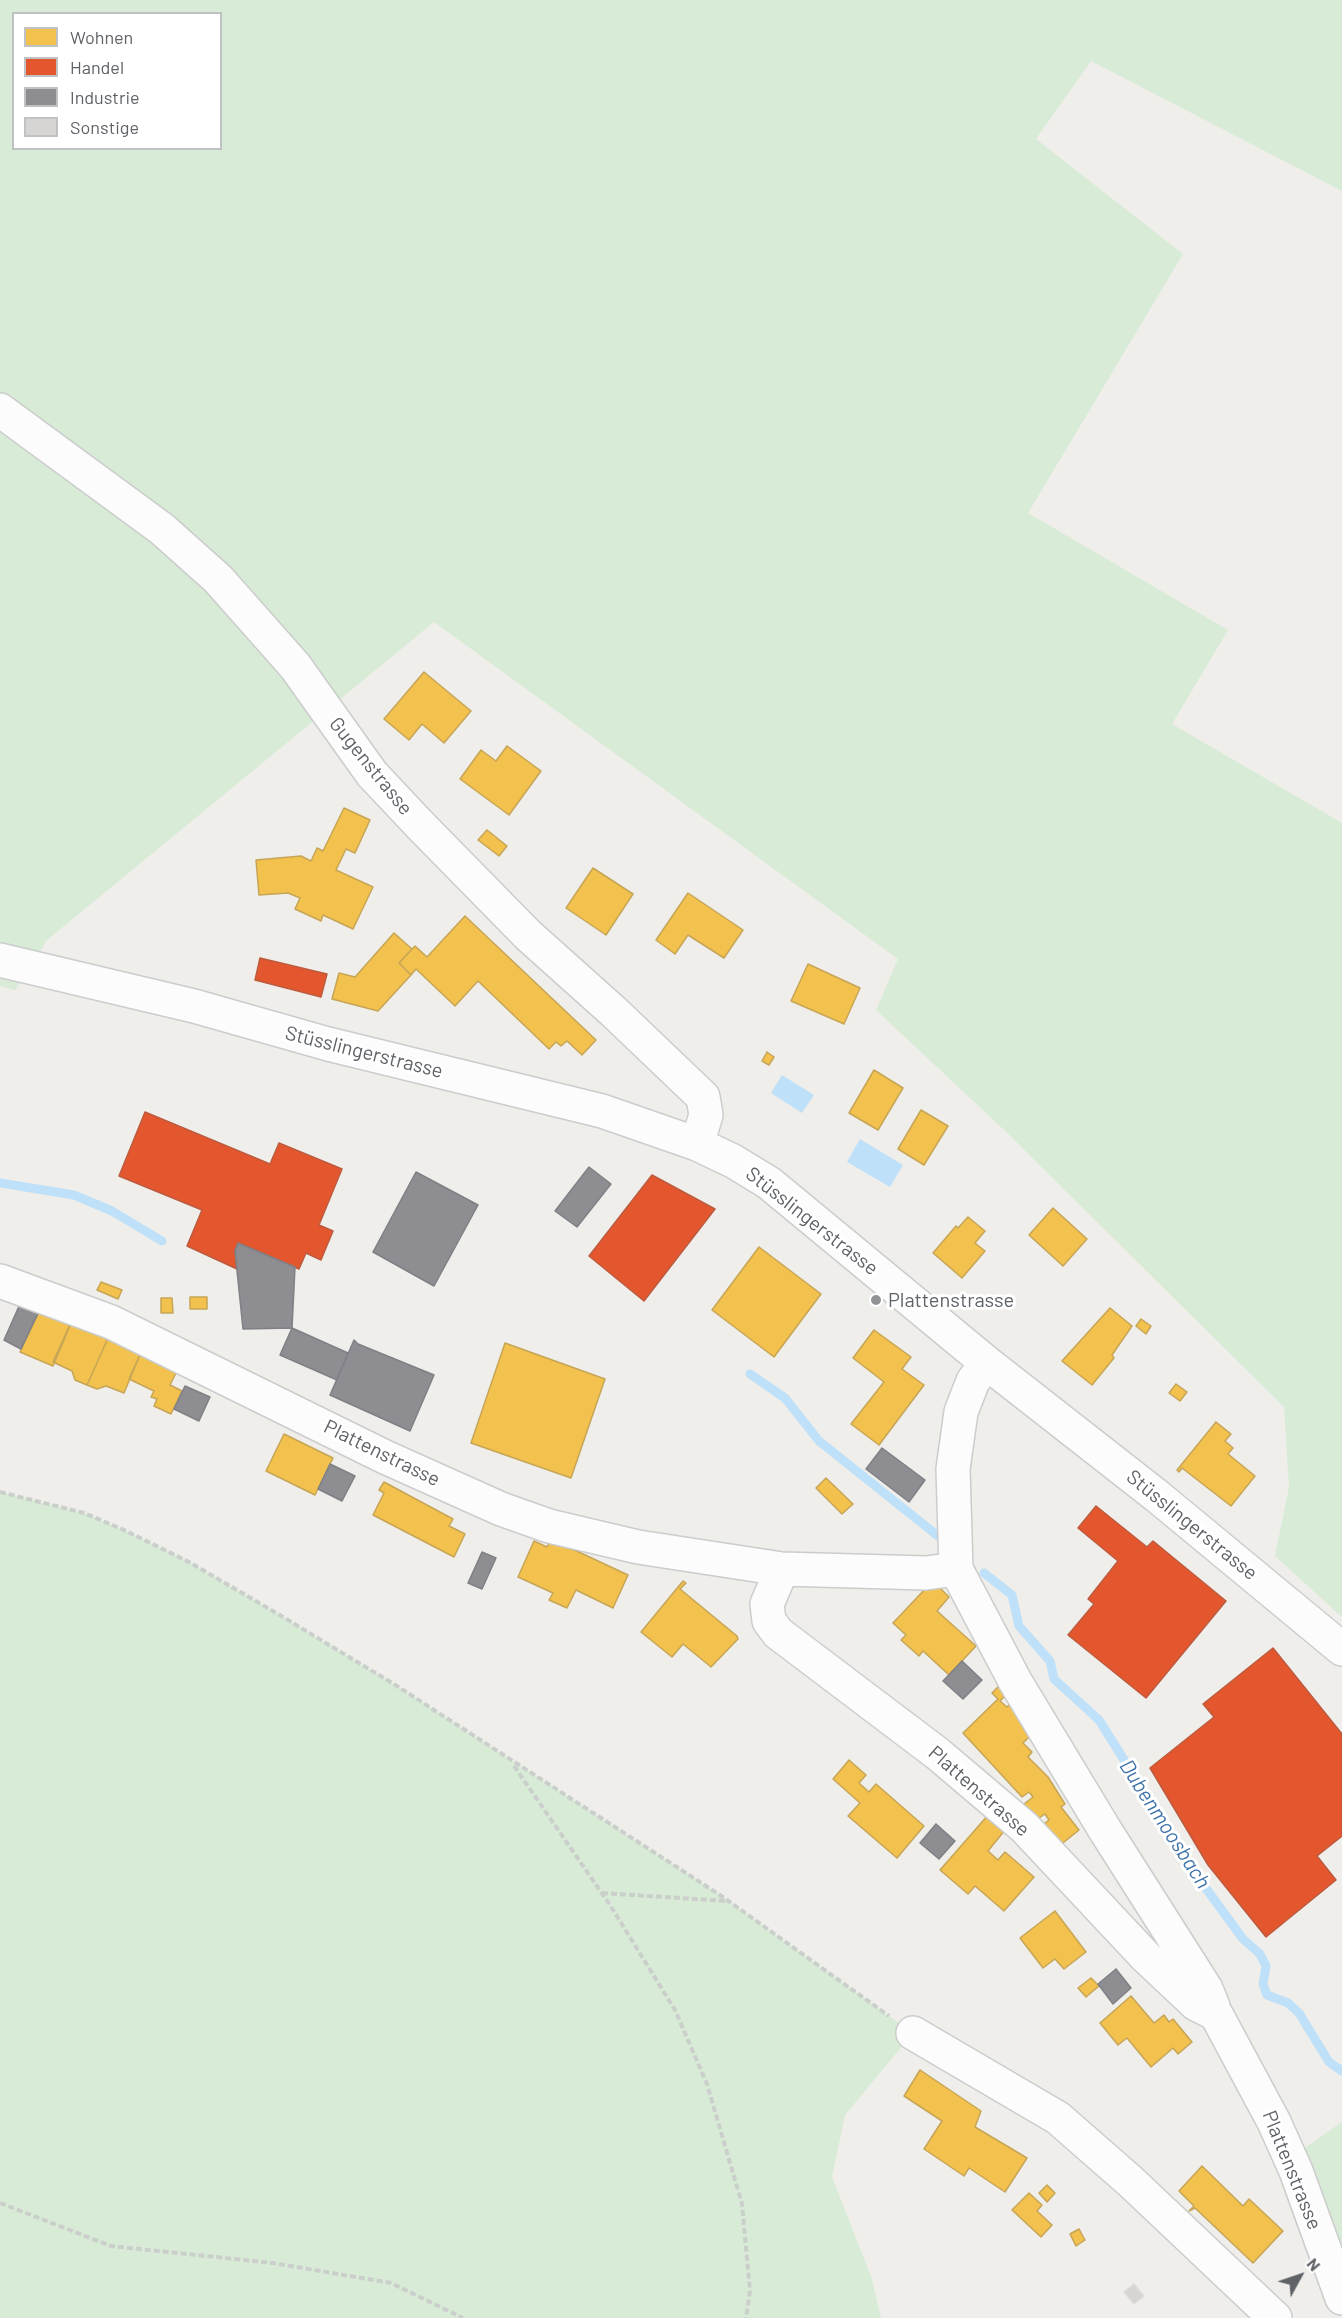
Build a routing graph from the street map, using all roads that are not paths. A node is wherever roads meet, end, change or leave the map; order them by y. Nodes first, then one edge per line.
1 (0, 410) edge
2 (0, 960) edge
3 (697, 1144) junction
4 (0, 1281) edge
5 (987, 1363) junction
6 (782, 1569) junction
7 (956, 1569) junction
8 (1342, 1649) edge
9 (1216, 2014) junction
10 (912, 2033) road end
11 (1342, 2298) edge
12 (1275, 2318) edge

1 - 3 street, Gugenstrasse
2 - 3 street, Stüsslingerstrasse
3 - 5 street, Stüsslingerstrasse
4 - 6 street, Plattenstrasse
5 - 7 street, Plattenstrasse
5 - 8 street, Stüsslingerstrasse
6 - 7 street, Plattenstrasse
6 - 9 street, Plattenstrasse
7 - 9 street, Plattenstrasse
9 - 11 street, Plattenstrasse
10 - 12 street

